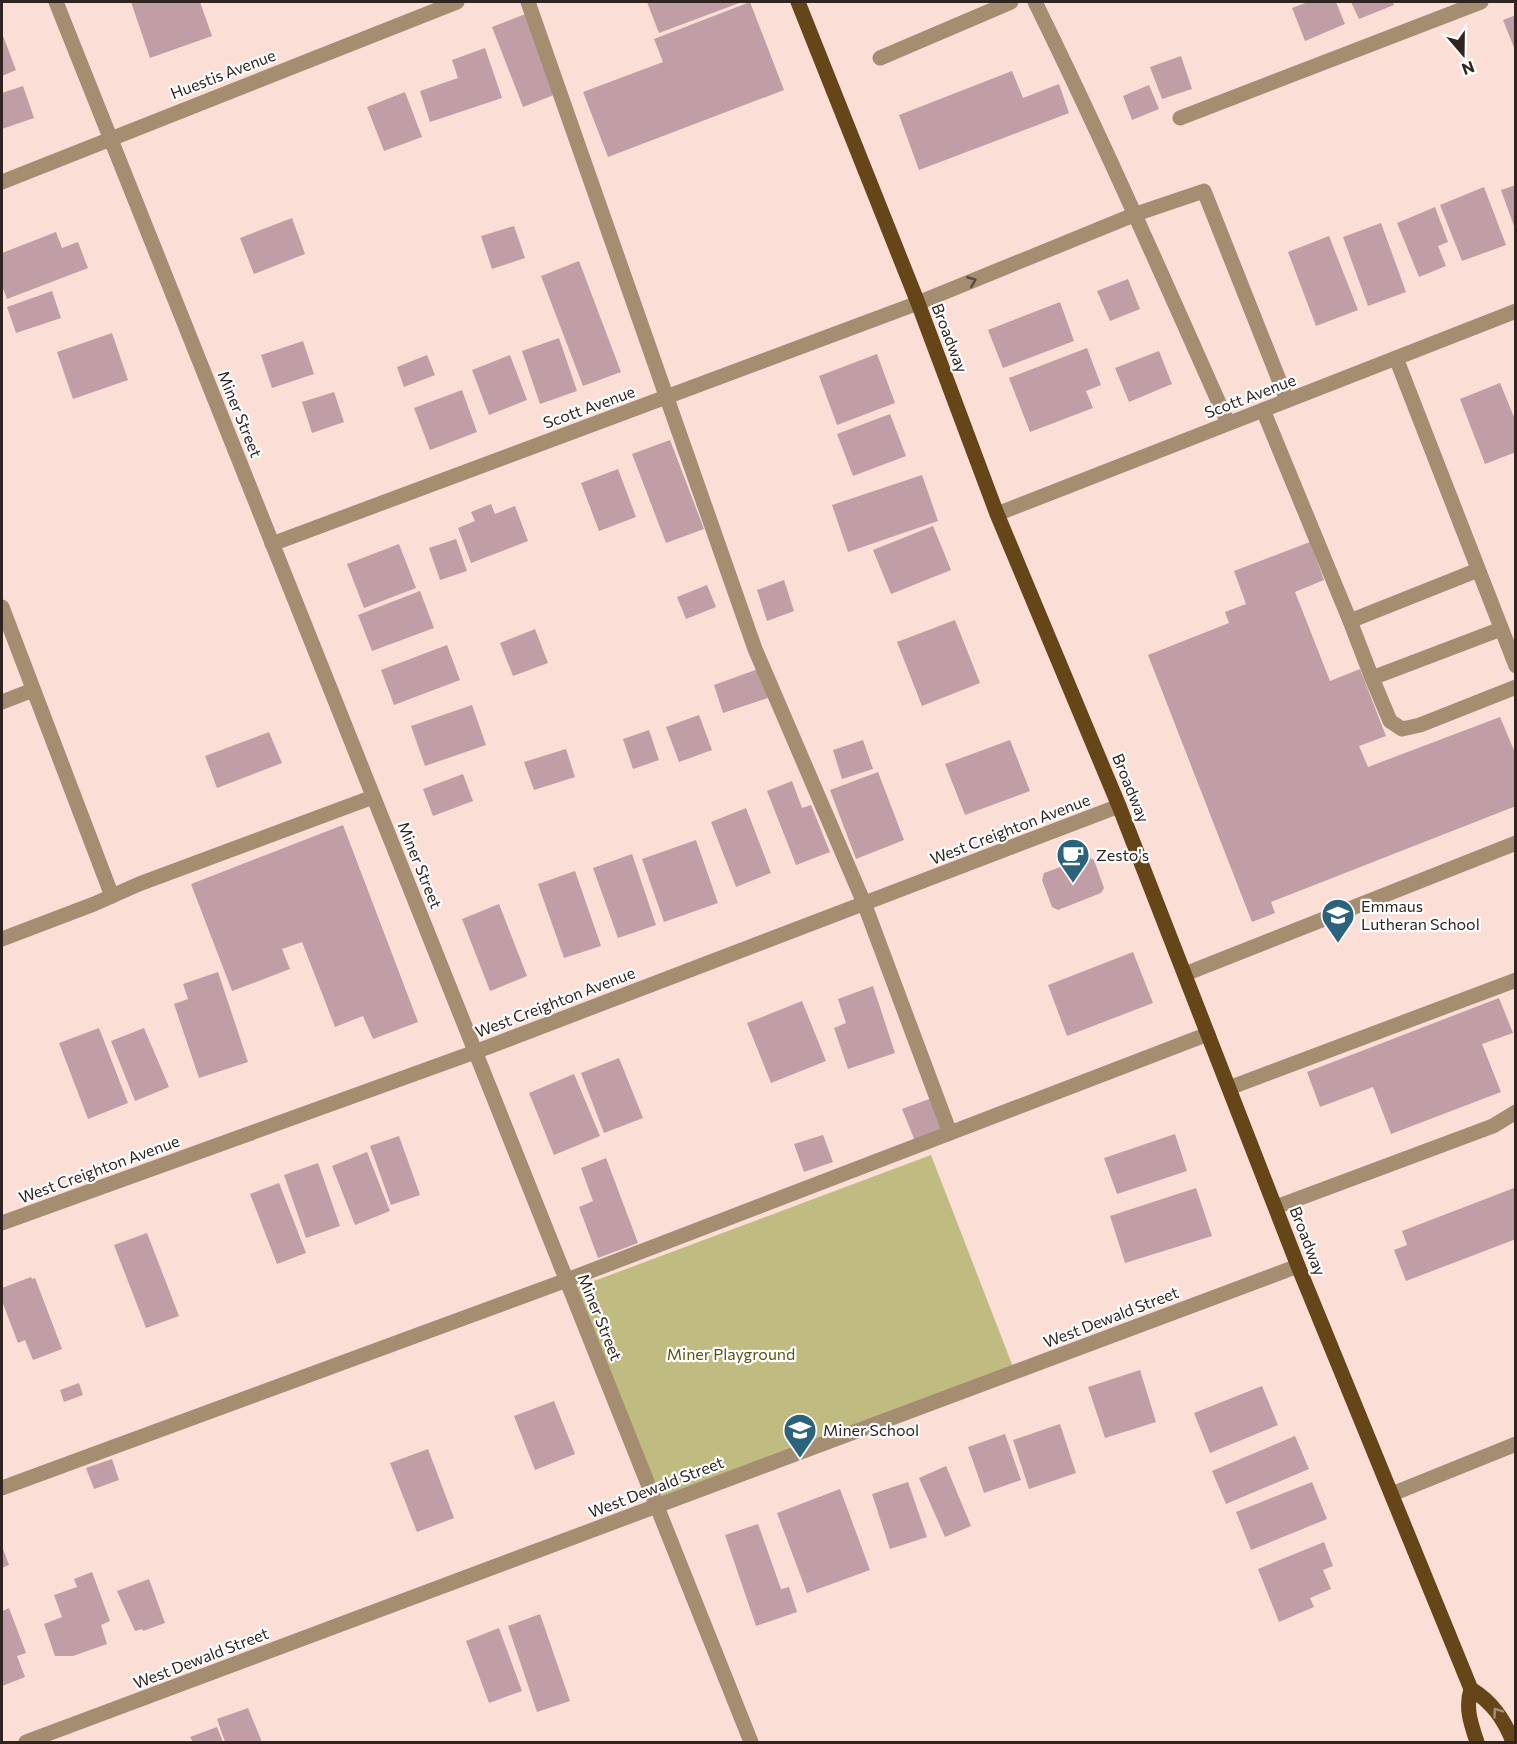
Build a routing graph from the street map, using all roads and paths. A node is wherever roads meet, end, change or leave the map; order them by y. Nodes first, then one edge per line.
1 (56, 2) edge
2 (458, 2) edge
3 (528, 2) edge
4 (798, 2) edge
5 (1011, 2) edge
6 (1035, 2) edge
7 (1481, 2) edge
8 (880, 58) dead end
9 (1180, 118) dead end
10 (111, 137) junction
11 (2, 182) edge
12 (1136, 214) junction
13 (918, 303) junction
14 (1515, 311) edge
15 (1396, 358) junction
16 (668, 397) junction
17 (1287, 400) junction
18 (1263, 410) junction
19 (1228, 423) junction
20 (997, 514) junction
21 (272, 544) junction
22 (1478, 570) junction
23 (2, 608) edge
24 (1350, 621) junction
25 (1501, 629) junction
26 (1515, 666) edge
27 (1372, 678) junction
28 (1515, 687) edge
29 (33, 690) junction
30 (2, 702) edge
31 (373, 797) junction
32 (1119, 806) junction
33 (1515, 843) edge
34 (112, 896) junction
35 (864, 903) junction
36 (2, 939) edge
37 (1185, 974) junction
38 (1515, 980) edge
39 (1208, 1034) junction
40 (476, 1052) junction
41 (1229, 1089) junction
42 (1515, 1112) edge
43 (950, 1133) junction
44 (1276, 1207) junction
45 (2, 1223) edge
46 (1298, 1266) junction
47 (567, 1280) junction
48 (1515, 1444) edge
49 (2, 1488) edge
50 (1392, 1494) junction
51 (657, 1506) junction
52 (1471, 1689) junction
53 (26, 1743) edge
54 (751, 1743) edge
55 (1478, 1743) edge
56 (1513, 1743) edge

1 - 10 street, Miner Street
2 - 10 street, Huestis Avenue
3 - 16 street
4 - 13 main road, Broadway
5 - 8 street
6 - 12 street
7 - 9 street
10 - 11 street, Huestis Avenue
10 - 21 street, Miner Street
13 -> 12 street, Scott Avenue
12 - 17 street, Scott Avenue
12 - 19 street
13 - 16 street, Scott Avenue
13 - 20 main road, Broadway
14 - 15 street, Scott Avenue
15 - 17 street, Scott Avenue
15 - 22 street
16 - 21 street, Scott Avenue
16 - 35 street
17 - 18 street, Scott Avenue
18 - 19 street, Scott Avenue
18 - 24 street
19 - 20 street, Scott Avenue
20 - 32 main road, Broadway
21 - 31 street, Miner Street
22 - 24 street
22 - 25 street
23 - 29 street
24 - 27 street
25 - 26 street
25 - 27 street
27 - 28 street
29 - 30 street
29 - 34 street
31 - 34 street
31 - 40 street, Miner Street
32 - 35 street, West Creighton Avenue
32 - 37 main road, Broadway
33 - 37 street
34 - 36 street
35 - 40 street, West Creighton Avenue
35 - 43 street
37 - 39 main road, Broadway
38 - 41 street
39 - 41 main road, Broadway
39 - 43 street
40 - 45 street, West Creighton Avenue
40 - 47 street, Miner Street
41 - 44 main road, Broadway
42 - 44 street
43 - 47 street
44 - 46 main road, Broadway
46 - 50 main road, Broadway
46 - 51 street, West Dewald Street
47 - 49 street
47 - 51 street, Miner Street
48 - 50 street
50 - 52 main road, Broadway
51 - 53 street, West Dewald Street
51 - 54 street, Miner Street
52 - 55 main road, Broadway
56 -> 52 main road, Broadway

